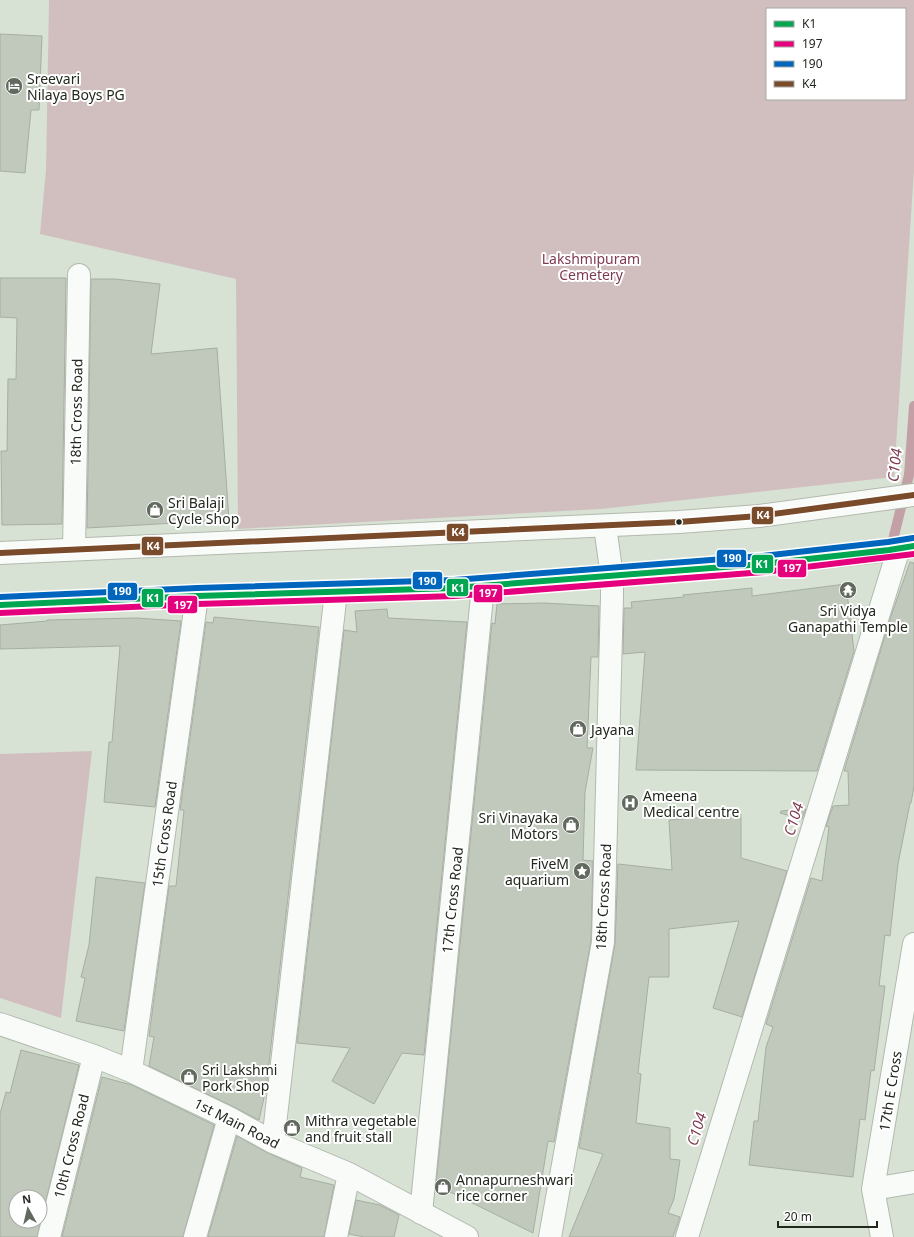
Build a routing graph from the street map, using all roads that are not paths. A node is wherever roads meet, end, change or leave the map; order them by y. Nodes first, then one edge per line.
1 (79, 275) dead end
2 (914, 495) edge
3 (604, 526) junction
4 (906, 547) edge
5 (74, 549) junction
6 (0, 553) edge
7 (612, 577) junction
8 (483, 586) junction
9 (336, 592) junction
10 (197, 596) junction
11 (0, 605) edge
12 (914, 944) edge
13 (1, 1030) edge
14 (94, 1056) junction
15 (131, 1071) junction
16 (229, 1118) junction
17 (273, 1142) junction
18 (349, 1174) junction
19 (914, 1182) edge
20 (873, 1189) junction
21 (421, 1212) junction
22 (49, 1237) edge
23 (195, 1237) edge
24 (336, 1237) edge
25 (467, 1237) edge
26 (550, 1237) edge
27 (687, 1237) edge
28 (882, 1237) edge

1 - 5 street, 18th Cross Road
2 - 3 street
3 - 5 street
3 - 7 street, 18th Cross Road
4 - 7 street
4 - 27 street
5 - 6 street
7 - 8 street
7 - 26 street, 18th Cross Road
8 - 9 street
8 - 21 street, 17th Cross Road
9 - 10 street
9 - 17 street
10 - 11 street
10 - 15 street, 15th Cross Road
12 - 20 street, 17th E Cross
13 - 14 street, 1st Main Road
14 - 15 street, 1st Main Road
14 - 22 street, 10th Cross Road
15 - 16 street, 1st Main Road
16 - 17 street, 1st Main Road
16 - 23 street
17 - 18 street, 1st Main Road
18 - 21 street, 1st Main Road
18 - 24 street
19 - 20 street
20 - 28 street, 17th E Cross
21 - 25 street, 1st Main Road

